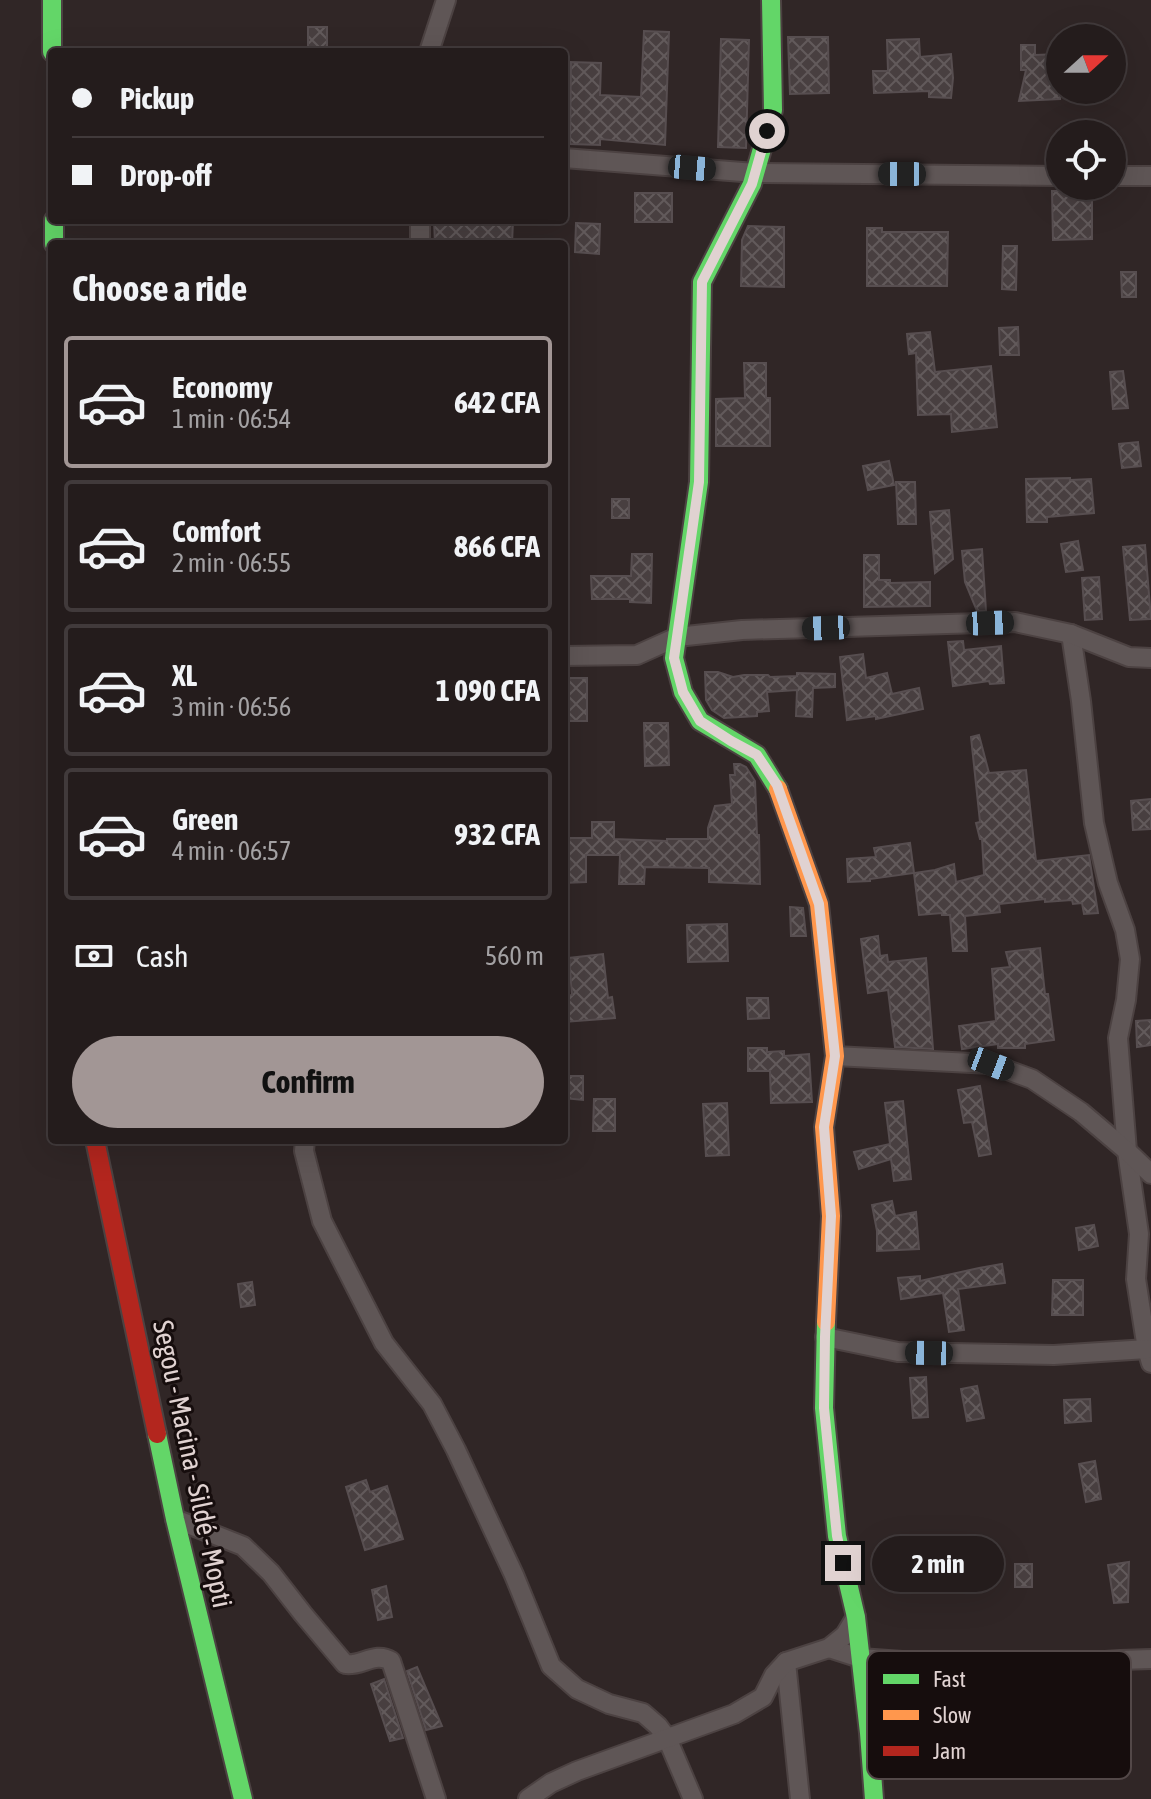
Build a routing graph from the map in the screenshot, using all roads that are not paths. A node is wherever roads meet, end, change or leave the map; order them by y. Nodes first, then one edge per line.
1 (52, 0) edge
2 (446, 0) edge
3 (771, 0) edge
4 (52, 48) edge
5 (430, 48) edge
6 (568, 158) edge
7 (755, 173) junction
8 (1046, 176) edge
9 (1126, 176) edge
10 (1151, 176) edge
11 (1071, 634) junction
12 (677, 637) junction
13 (568, 656) edge
14 (1151, 658) edge
15 (835, 1056) junction
16 (96, 1144) edge
17 (305, 1144) edge
18 (1127, 1151) junction
19 (1151, 1174) edge
20 (825, 1337) junction
21 (1149, 1356) edge
22 (175, 1519) junction
23 (856, 1617) junction
24 (829, 1648) junction
25 (860, 1658) junction
26 (867, 1659) edge
27 (1151, 1659) edge
28 (1131, 1660) edge
29 (786, 1662) junction
30 (867, 1716) edge
31 (667, 1738) junction
32 (872, 1779) edge
33 (243, 1799) edge
34 (436, 1799) edge
35 (528, 1799) edge
36 (693, 1799) edge
37 (800, 1799) edge
38 (874, 1799) edge

1 - 4 street
2 - 5 street
3 - 7 street
6 - 7 street
7 - 8 street
7 - 12 street
9 - 10 street
11 - 12 street
11 - 14 street
11 - 18 street
12 - 13 street
12 - 15 street
15 - 18 street
15 - 20 street
16 - 22 street, Segou - Macina - Sildé - Mopti
17 - 31 street
18 - 19 street
18 - 21 street
20 - 21 street
20 - 23 street
22 - 33 street, Segou - Macina - Sildé - Mopti
22 - 34 street
23 - 24 street
23 - 25 street
24 - 25 street
24 - 29 street
25 - 26 street
25 - 30 street
27 - 28 street
29 - 31 street
29 - 37 street
31 - 35 street
31 - 36 street
32 - 38 street

